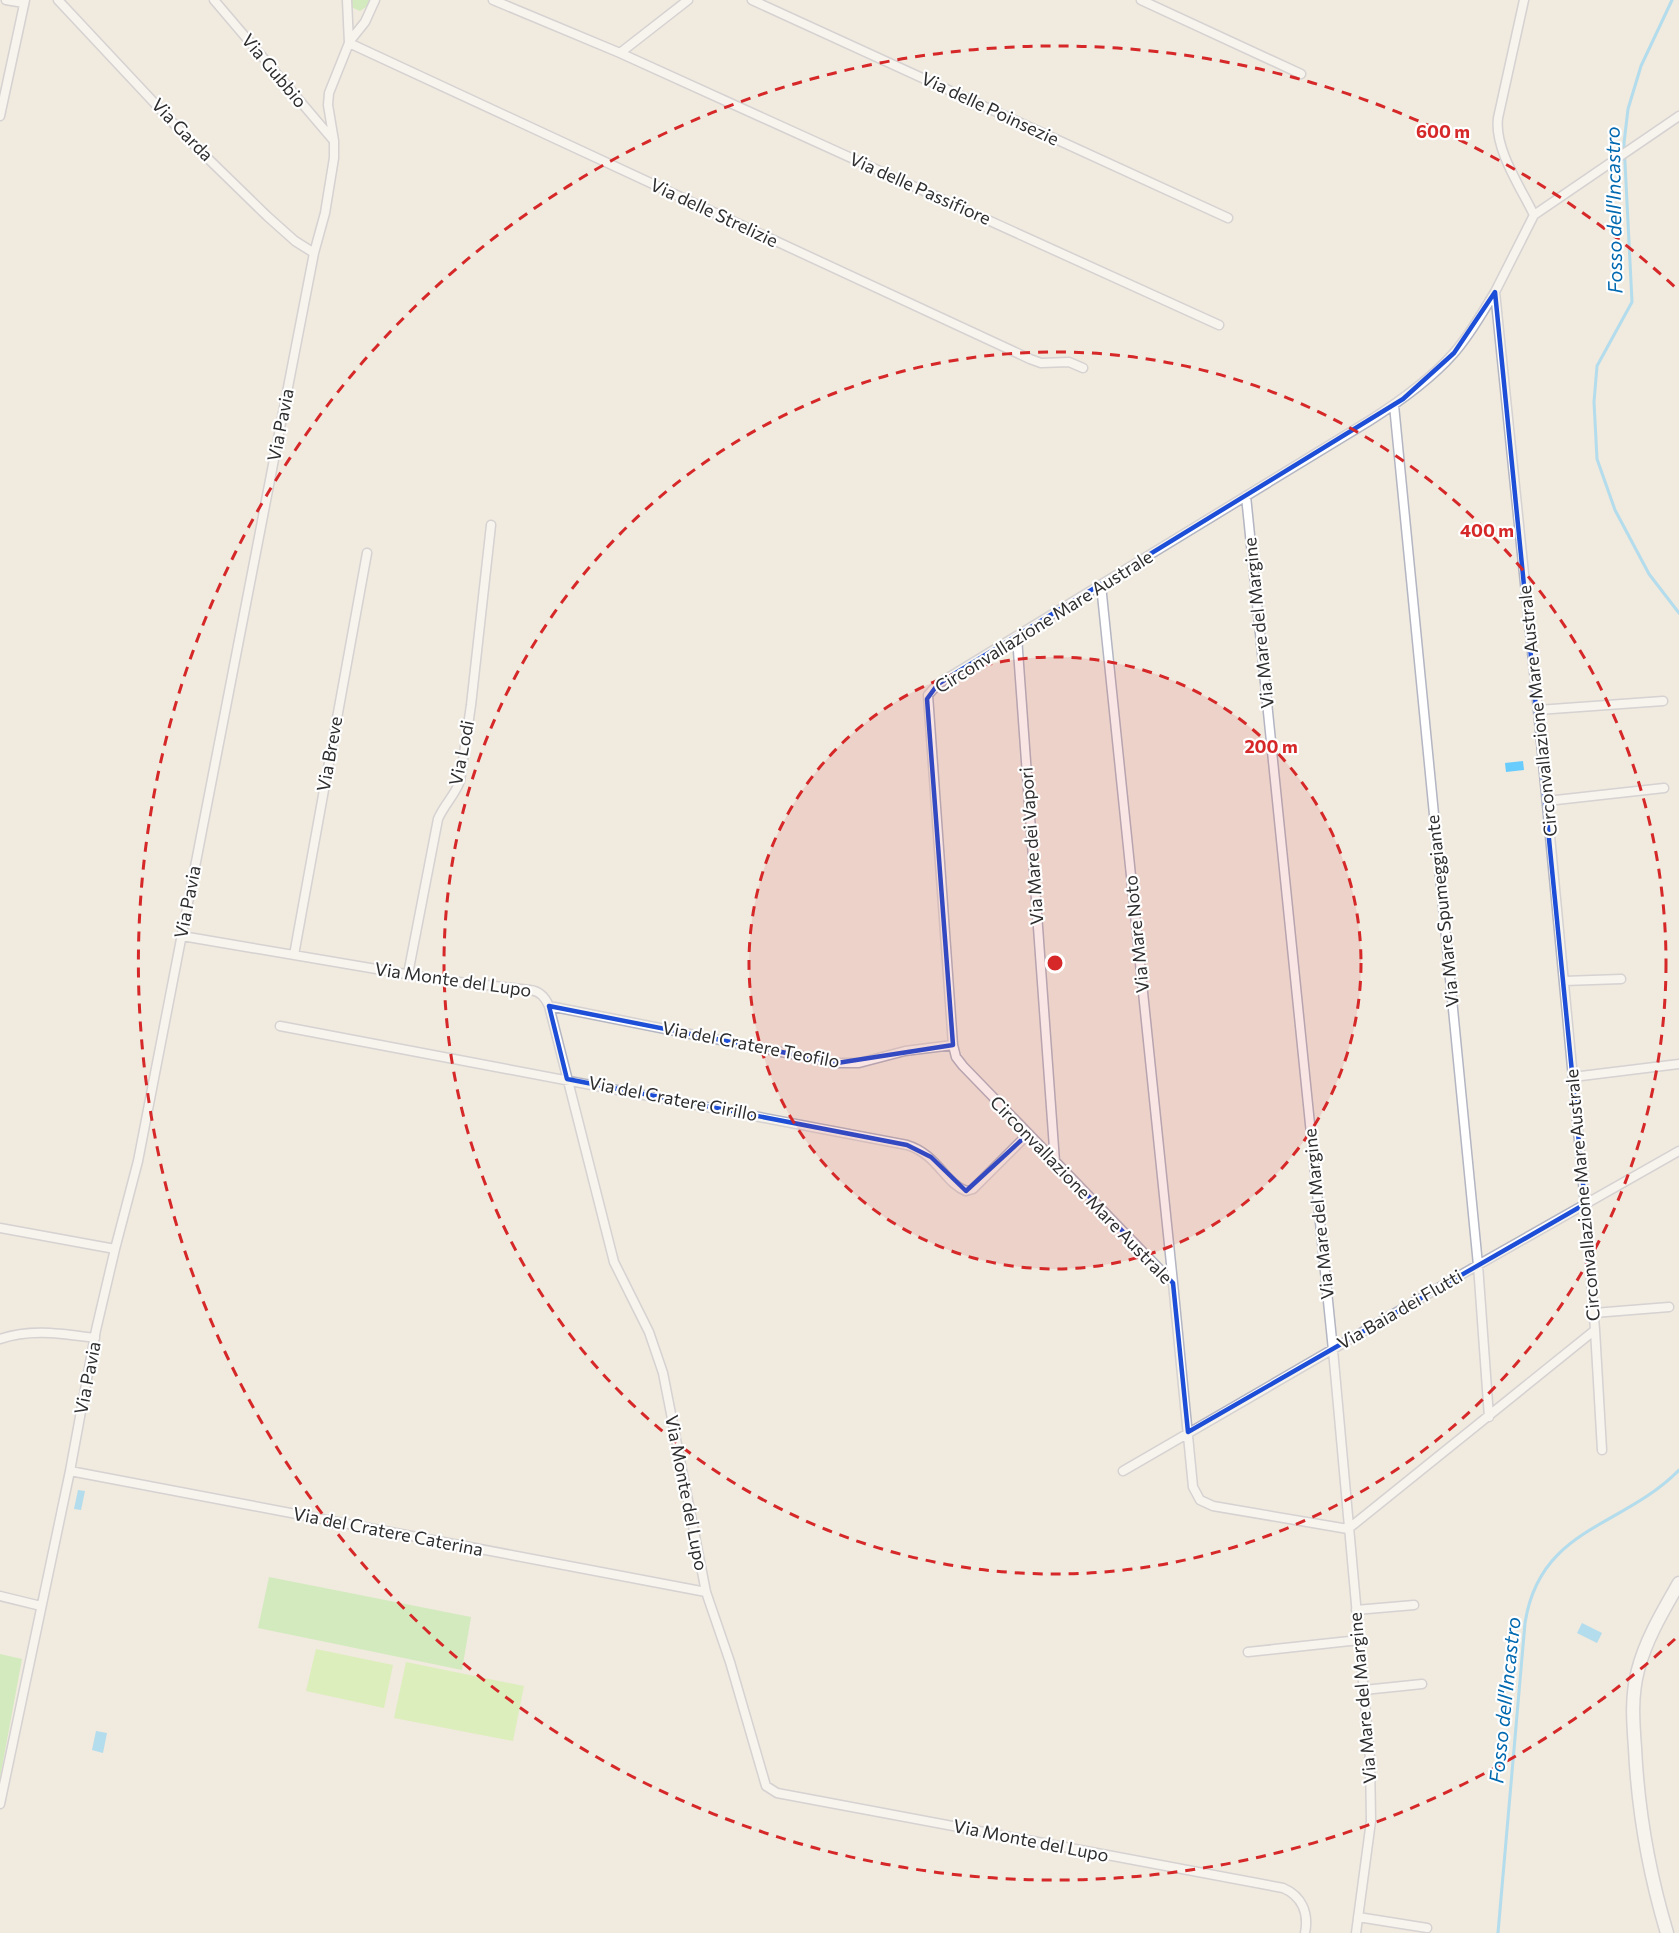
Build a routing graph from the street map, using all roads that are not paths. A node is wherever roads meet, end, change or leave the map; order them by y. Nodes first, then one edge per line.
1 (6, 0) edge
2 (58, 0) edge
3 (214, 0) edge
4 (346, 0) edge
5 (375, 0) edge
6 (493, 0) edge
7 (688, 0) edge
8 (752, 0) edge
9 (1142, 0) edge
10 (1524, 0) edge
11 (25, 2) edge
12 (349, 43) junction
13 (620, 53) junction
14 (1301, 74) dead end
15 (0, 116) edge
16 (1679, 116) edge
17 (334, 141) junction
18 (1534, 215) junction
19 (1228, 218) dead end
20 (314, 253) junction
21 (1495, 292) junction
22 (1219, 325) dead end
23 (1083, 368) dead end
24 (1394, 405) junction
25 (1246, 496) junction
26 (491, 525) dead end
27 (367, 553) dead end
28 (1101, 585) junction
29 (1017, 637) junction
30 (1663, 701) dead end
31 (1538, 710) junction
32 (1664, 788) dead end
33 (1547, 801) junction
34 (182, 936) junction
35 (294, 955) junction
36 (408, 974) junction
37 (1621, 979) dead end
38 (1564, 981) junction
39 (549, 1006) junction
40 (280, 1026) dead end
41 (953, 1045) junction
42 (1679, 1064) edge
43 (1573, 1077) junction
44 (567, 1079) junction
45 (1028, 1134) junction
46 (1679, 1151) edge
47 (1055, 1162) junction
48 (1585, 1204) junction
49 (0, 1227) edge
50 (115, 1249) junction
51 (1478, 1265) junction
52 (1173, 1283) junction
53 (1670, 1307) dead end
54 (1594, 1313) junction
55 (1594, 1330) junction
56 (95, 1338) junction
57 (0, 1339) edge
58 (1333, 1350) junction
59 (1489, 1416) junction
60 (1188, 1432) junction
61 (1602, 1450) dead end
62 (70, 1471) junction
63 (1123, 1471) dead end
64 (1348, 1529) junction
65 (1679, 1583) edge
66 (706, 1592) junction
67 (0, 1596) edge
68 (1414, 1605) dead end
69 (41, 1606) junction
70 (1356, 1610) junction
71 (1359, 1640) junction
72 (1248, 1652) dead end
73 (1422, 1684) dead end
74 (1364, 1690) junction
75 (0, 1804) edge
76 (1358, 1917) junction
77 (1427, 1928) dead end
78 (1305, 1933) edge
79 (1356, 1933) edge
80 (1668, 1933) edge

1 - 11 street
2 - 20 street, Via Garda
3 - 17 street, Via Gubbio
4 - 12 street, Via Pavia
5 - 12 street
6 - 13 street, Via delle Passifiore
7 - 13 street
8 - 19 street, Via delle Poinsezie
9 - 14 street
10 - 18 street
11 - 15 street
12 - 17 street, Via Pavia
12 - 23 street, Via delle Strelizie
13 - 22 street, Via delle Passifiore
16 - 18 street
17 - 20 street, Via Pavia
18 - 21 street, Circonvallazione Mare Australe
20 - 34 street, Via Pavia
21 - 24 street, Circonvallazione Mare Australe
21 - 31 street, Circonvallazione Mare Australe
24 - 25 street, Circonvallazione Mare Australe
24 - 51 street, Via Mare Spumeggiante
25 - 28 street, Circonvallazione Mare Australe
25 - 58 street, Via Mare del Margine
26 - 36 street, Via Lodi
27 - 35 street, Via Breve
28 - 29 street, Circonvallazione Mare Australe
28 - 52 street, Via Mare Noto
29 - 41 street, Circonvallazione Mare Australe
29 - 47 street, Via Mare dei Vapori
30 - 31 street
31 - 33 street, Circonvallazione Mare Australe
32 - 33 street
33 - 38 street, Circonvallazione Mare Australe
34 - 35 street, Via Monte del Lupo
34 - 50 street, Via Pavia
35 - 36 street, Via Monte del Lupo
36 - 39 street, Via Monte del Lupo
37 - 38 street
38 - 43 street, Circonvallazione Mare Australe
39 - 41 street, Via del Cratere Teofilo
39 - 44 street, Via Monte del Lupo
40 - 44 street, Via del Cratere Cirillo
41 - 45 street, Circonvallazione Mare Australe
42 - 43 street
43 - 48 street, Circonvallazione Mare Australe
44 - 45 street, Via del Cratere Cirillo
44 - 66 street, Via Monte del Lupo
45 - 47 street, Circonvallazione Mare Australe
46 - 48 street, Via Baia dei Flutti
47 - 52 street, Circonvallazione Mare Australe
48 - 51 street, Via Baia dei Flutti
48 - 54 street, Circonvallazione Mare Australe
49 - 50 street
50 - 56 street, Via Pavia
51 - 58 street, Via Baia dei Flutti
51 - 59 street, Via Mare Spumeggiante
52 - 60 street, Circonvallazione Mare Australe
53 - 54 street
54 - 55 street, Circonvallazione Mare Australe
55 - 59 street, Circonvallazione Mare Australe
55 - 61 street
56 - 57 street
56 - 62 street, Via Pavia
58 - 60 street, Via Baia dei Flutti
58 - 64 street, Via Mare del Margine
59 - 64 street, Circonvallazione Mare Australe
60 - 63 street, Via Baia dei Flutti
60 - 64 street, Circonvallazione Mare Australe
62 - 66 street, Via del Cratere Caterina
62 - 69 street, Via Pavia
64 - 70 street, Via Mare del Margine
65 - 80 main road
66 - 78 street, Via Monte del Lupo
67 - 69 street
68 - 70 street
69 - 75 street, Via Pavia
70 - 71 street, Via Mare del Margine
71 - 72 street
71 - 74 street, Via Mare del Margine
73 - 74 street
74 - 76 street, Via Mare del Margine
76 - 77 street
76 - 79 street, Via Mare del Margine

